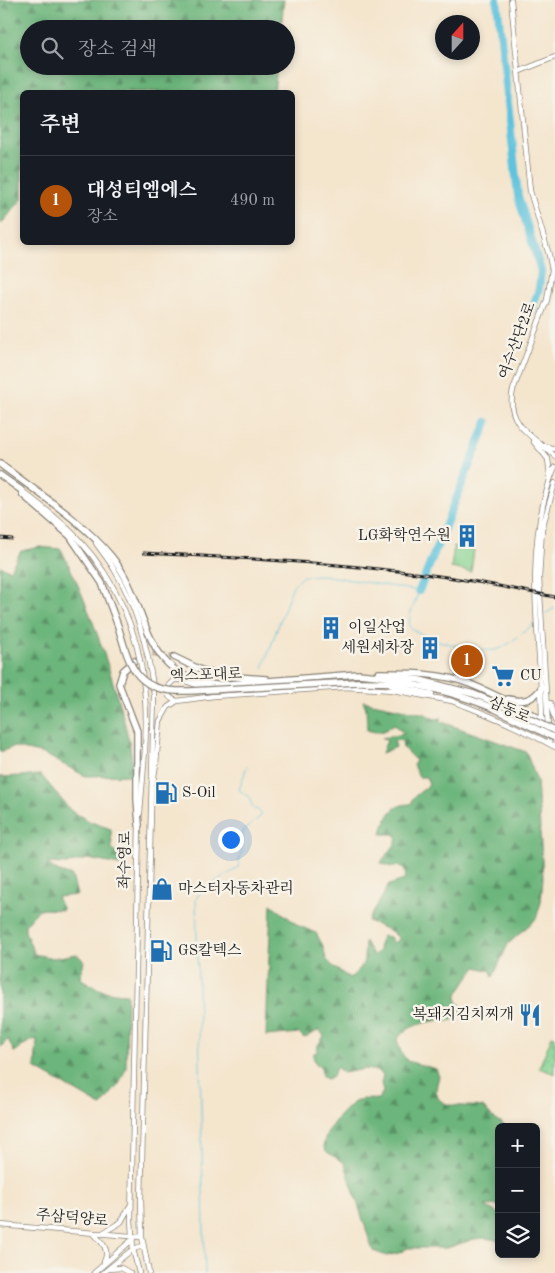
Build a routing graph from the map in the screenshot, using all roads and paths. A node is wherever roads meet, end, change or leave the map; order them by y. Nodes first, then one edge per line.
1 (511, 0) edge
2 (555, 57) edge
3 (518, 72) junction
4 (531, 436) junction
5 (543, 446) junction
6 (555, 449) edge
7 (555, 456) edge
8 (0, 464) edge
9 (555, 468) edge
10 (0, 475) edge
11 (550, 480) junction
12 (555, 484) edge
13 (21, 490) junction
14 (95, 541) junction
15 (174, 657) tunnel mouth
16 (134, 661) tunnel mouth
17 (276, 679) junction
18 (381, 683) junction
19 (216, 685) junction
20 (544, 687) junction
21 (177, 701) junction
22 (452, 701) junction
23 (498, 703) junction
24 (542, 720) junction
25 (555, 721) edge
26 (548, 723) junction
27 (555, 727) edge
28 (555, 731) edge
29 (555, 738) edge
30 (542, 739) junction
31 (549, 744) junction
32 (555, 747) edge
33 (151, 789) junction
34 (139, 825) junction
35 (131, 1202) junction
36 (0, 1225) edge
37 (96, 1234) junction
38 (142, 1237) junction
39 (131, 1238) junction
40 (143, 1246) junction
41 (133, 1249) junction
42 (107, 1269) junction
43 (98, 1272) edge
44 (130, 1273) edge
45 (139, 1273) edge
46 (149, 1273) edge

1 - 3 street, 여수산단2로
2 - 3 street
3 - 4 street, 여수산단2로
4 - 5 street, 여수산단2로
4 - 11 street
5 - 6 street
5 - 7 street, 여수산단2로
8 - 14 highway, 엑스포대로
9 - 11 street
10 - 13 highway, 엑스포대로
11 - 20 street
12 - 20 street
13 - 18 highway, 엑스포대로, bridge
13 - 34 street, 좌수영로
14 - 19 highway, 엑스포대로
14 - 33 street, 좌수영로
15 - 17 highway
16 - 34 highway
17 - 19 highway, 엑스포대로
17 - 23 highway, 엑스포대로
18 - 22 street
18 - 23 highway, 엑스포대로
19 - 21 street
20 - 23 highway
20 - 24 street
20 - 25 street
20 - 26 street
21 - 22 street
21 - 33 street
22 - 30 street, 삼동로
23 - 24 highway
23 - 28 highway, bridge
23 - 29 highway, bridge
24 - 26 street, 삼동로
24 - 30 street
26 - 27 street, 삼동로
26 - 31 street
30 - 31 street, 삼동로
31 - 32 street, 삼동로
33 - 38 street, 좌수영로
34 - 35 street, 좌수영로
35 - 37 street
35 - 39 street, 좌수영로
36 - 37 street, 주삼덕양로
37 - 39 street, 주삼덕양로
37 - 43 street
38 - 39 street
38 - 40 street, 좌수영로
39 - 41 street, 좌수영로
39 - 43 street
40 - 41 street
40 - 46 street, 좌수영로
41 - 42 street
41 - 45 street, 좌수영로
42 - 43 street
42 - 44 street

